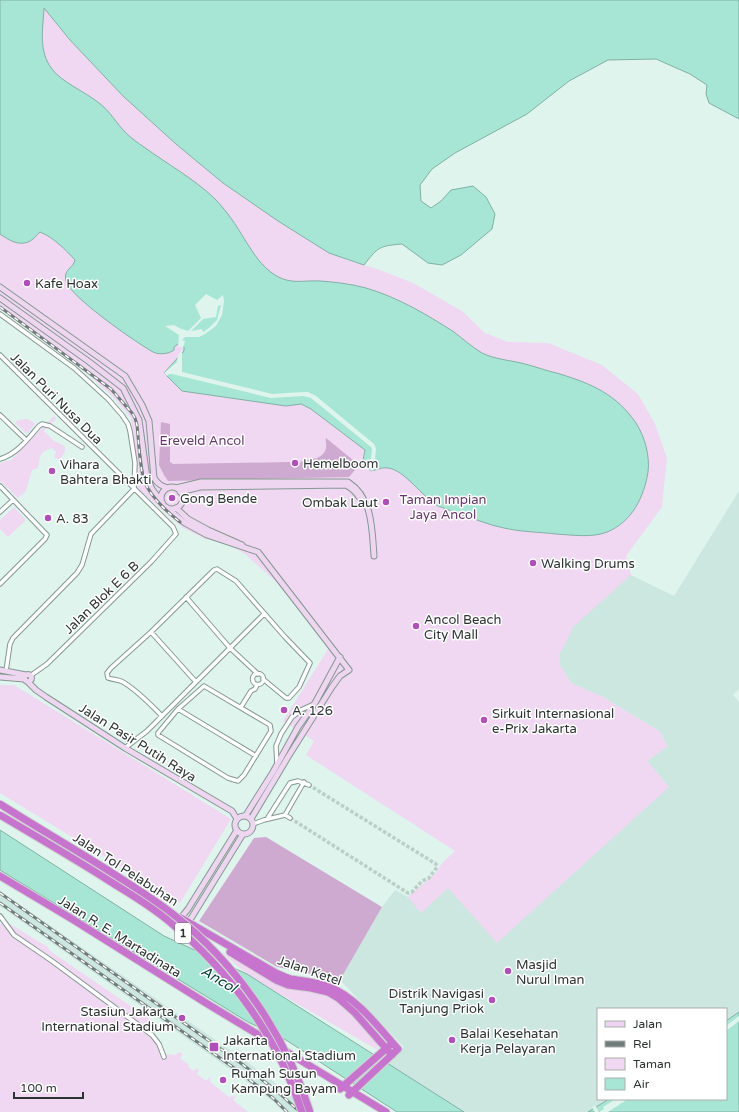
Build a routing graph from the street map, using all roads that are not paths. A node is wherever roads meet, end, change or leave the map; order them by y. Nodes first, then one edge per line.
1 (0, 287) edge
2 (0, 298) edge
3 (0, 314) edge
4 (83, 346) junction
5 (77, 354) junction
6 (0, 355) edge
7 (0, 415) edge
8 (26, 440) junction
9 (82, 447) dead end
10 (0, 458) edge
11 (0, 486) edge
12 (168, 488) junction
13 (176, 488) junction
14 (134, 489) junction
15 (180, 492) junction
16 (13, 500) junction
17 (161, 501) junction
18 (167, 508) junction
19 (176, 508) junction
20 (0, 512) edge
21 (173, 527) joint
22 (248, 548) junction
23 (0, 584) edge
24 (186, 597) junction
25 (264, 614) junction
26 (151, 632) junction
27 (230, 648) junction
28 (340, 657) junction
29 (0, 670) edge
30 (6, 671) junction
31 (258, 674) junction
32 (0, 678) edge
33 (27, 678) junction
34 (263, 679) junction
35 (253, 681) junction
36 (196, 682) junction
37 (326, 683) junction
38 (257, 685) junction
39 (332, 687) junction
40 (251, 691) junction
41 (315, 704) junction
42 (241, 707) junction
43 (178, 709) junction
44 (162, 716) junction
45 (125, 748) junction
46 (256, 756) junction
47 (277, 766) junction
48 (304, 782) junction
49 (309, 785) tunnel mouth
50 (0, 805) edge
51 (285, 815) junction
52 (0, 816) edge
53 (246, 816) junction
54 (290, 818) tunnel mouth
55 (237, 819) junction
56 (267, 819) junction
57 (252, 821) junction
58 (237, 830) junction
59 (243, 834) junction
60 (0, 876) edge
61 (0, 916) edge
62 (180, 920) junction
63 (187, 925) junction
64 (349, 1003) junction
65 (393, 1043) junction
66 (386, 1049) junction
67 (392, 1055) junction
68 (164, 1057) dead end
69 (343, 1086) junction
70 (352, 1092) junction
71 (302, 1112) edge
72 (310, 1112) edge
73 (377, 1112) edge
74 (386, 1112) edge

1 - 4 street
2 - 5 street
3 - 14 street, Jalan Puri Nusa Dua
4 - 5 street
4 - 12 street
5 - 17 street
6 - 14 street, Jalan Puri Nusa Dua
7 - 8 street
8 - 9 street
8 - 10 street
11 - 16 street
12 - 13 street
12 - 17 street
13 - 15 street
13 - 15 street
14 - 21 street, Jalan Puri Nusa Dua
14 - 30 street
15 - 19 street
16 - 20 street
16 - 23 street
17 - 18 street
18 - 19 street
18 - 22 street
19 - 22 street
21 - 33 street, Jalan Blok E 6 B
22 - 28 street
24 - 25 street
24 - 26 street
24 - 27 street
25 - 27 street
25 - 34 street
26 - 36 street
26 - 44 street
27 - 31 street
27 - 36 street
28 - 37 street
28 - 39 street
29 - 30 street, Jalan Pasir Putih Raya
30 - 33 street, Jalan Pasir Putih Raya
31 - 34 street
31 - 35 street
32 - 33 street
33 - 45 street, Jalan Pasir Putih Raya
34 - 38 street
35 - 38 street
35 - 40 street
36 - 44 street
37 - 39 street
37 - 41 street
38 - 40 street
39 - 57 street
40 - 42 street
41 - 47 street
41 - 47 street
42 - 43 street
42 - 46 street
43 - 46 street
43 - 46 street
44 - 45 street
45 - 55 street, Jalan Pasir Putih Raya
47 - 53 street
48 - 49 street
48 - 51 street
48 - 56 street
50 - 62 highway
50 - 72 highway, Jalan Tol Pelabuhan / 1, bridge
51 - 54 street
51 - 56 street
52 - 62 highway
52 - 71 highway, Jalan Tol Pelabuhan / 1, bridge
53 - 55 street
53 - 57 street
55 - 58 street
56 - 57 street
57 - 59 street
58 - 59 street
58 - 62 street
59 - 63 street
60 - 69 highway, Jalan R. E. Martadinata
61 - 68 street
62 - 63 highway, Jalan Ketel
63 - 64 highway, Jalan Ketel
64 - 65 highway, Jalan Ketel
64 - 66 highway, Jalan Ketel
65 - 66 highway
65 - 67 highway
66 - 67 highway, Jalan Ketel
66 - 69 highway
67 - 70 highway
69 - 70 highway, Jalan R. E. Martadinata
70 - 73 highway, Jalan R. E. Martadinata
70 - 74 highway, Jalan R. E. Martadinata

